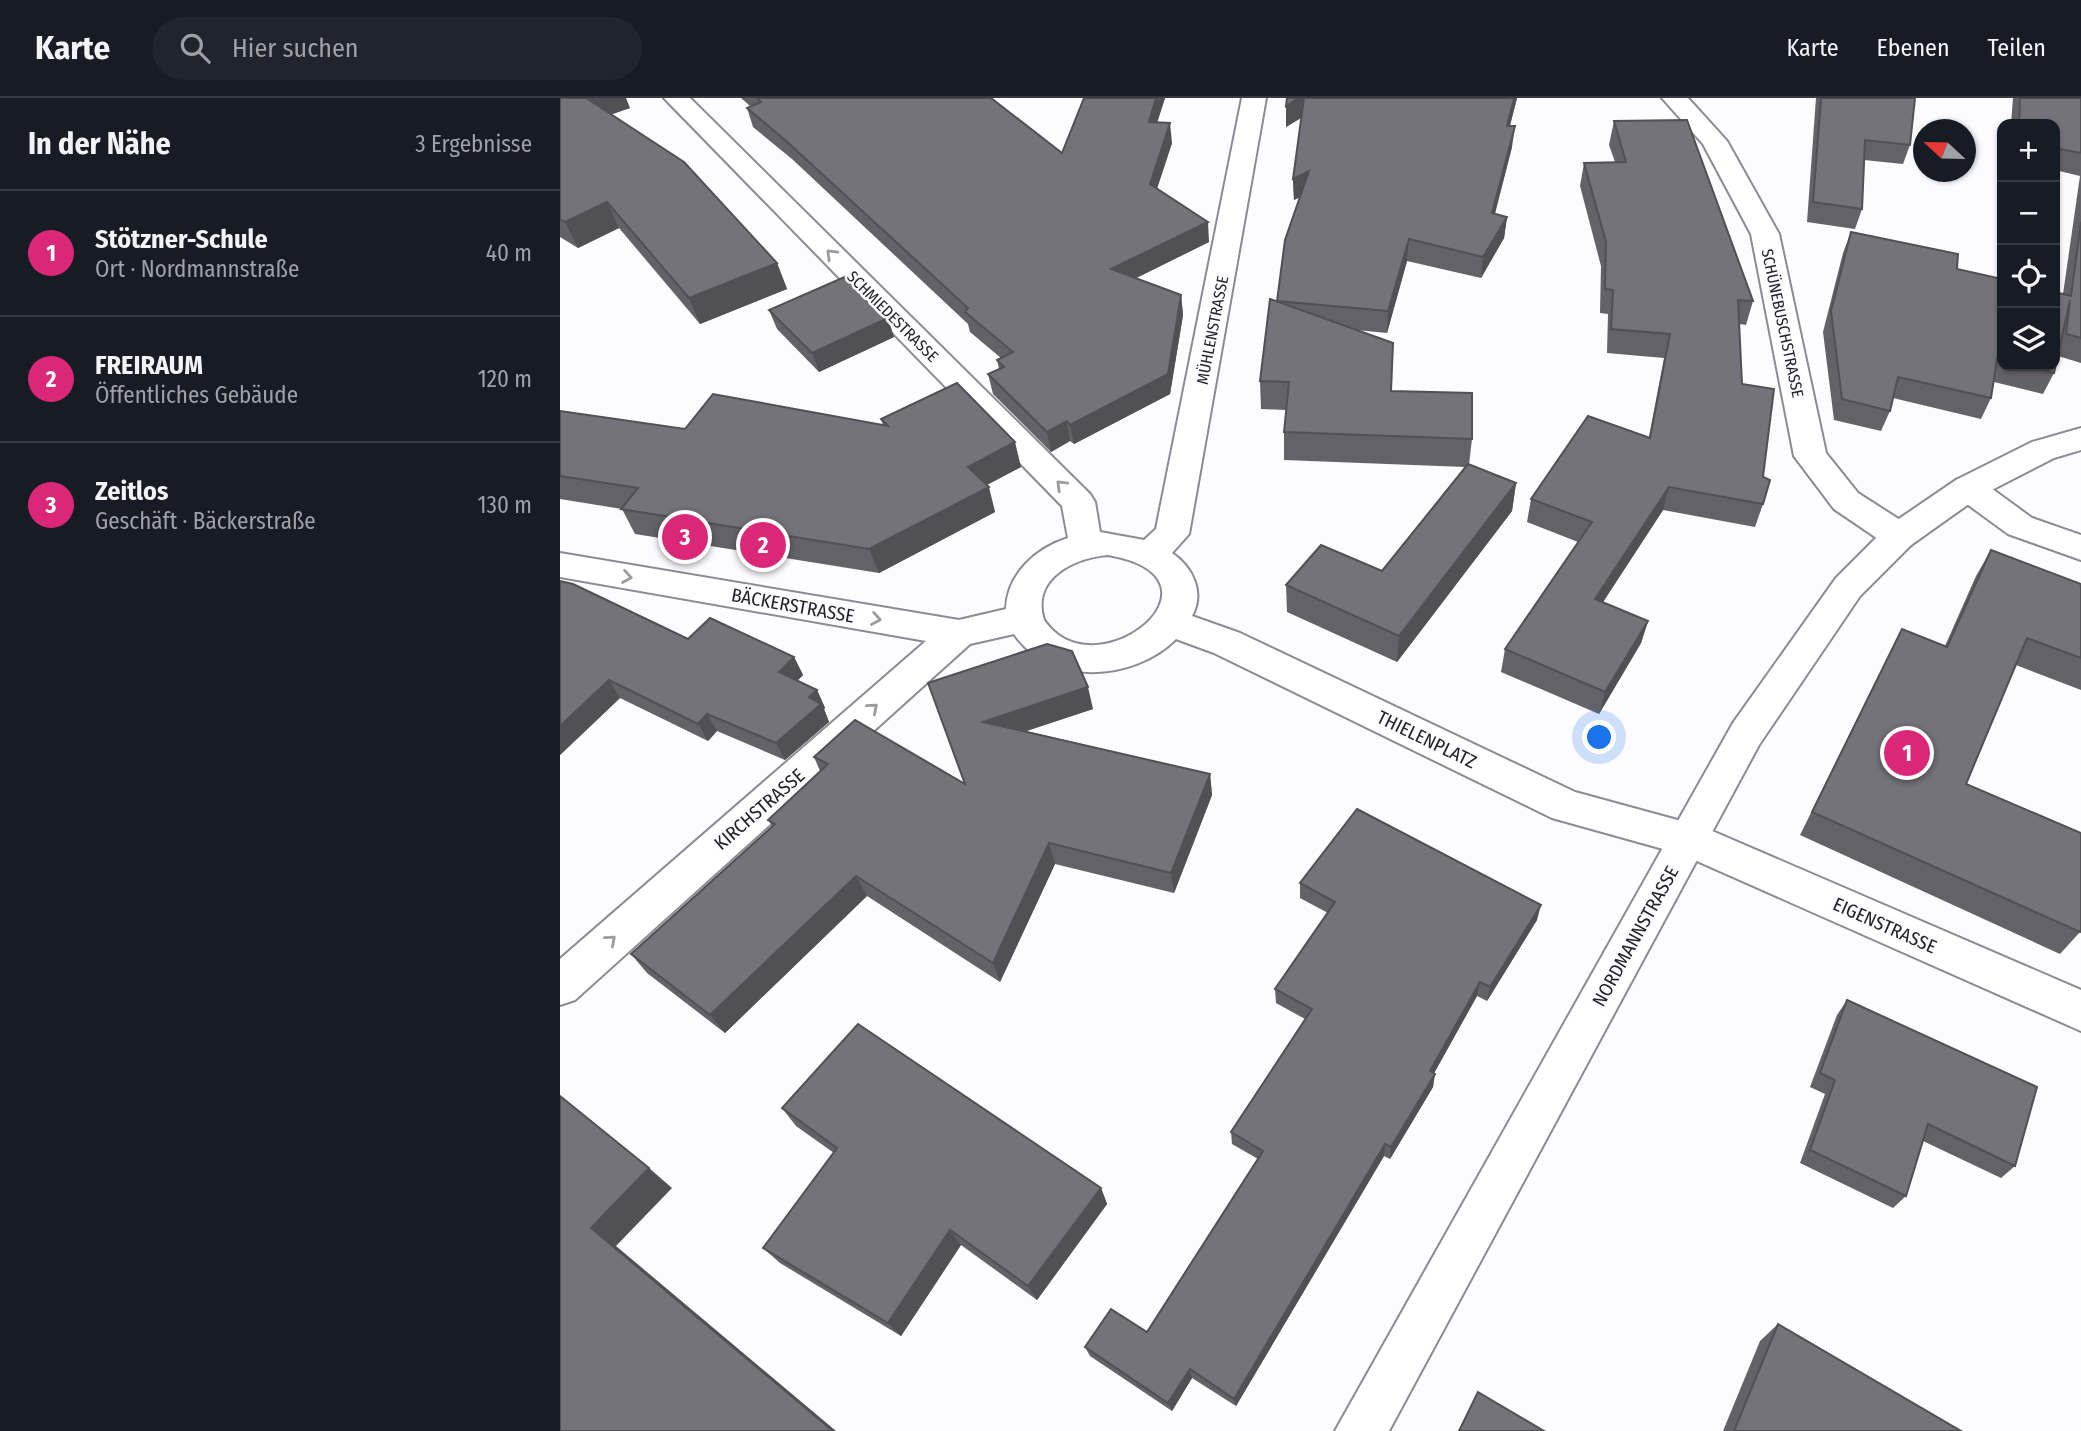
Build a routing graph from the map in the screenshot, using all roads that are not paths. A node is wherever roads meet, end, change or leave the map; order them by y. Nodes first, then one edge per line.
1 (676, 98) edge
2 (1254, 98) edge
3 (1674, 98) edge
4 (2081, 439) edge
5 (1968, 488) junction
6 (1899, 536) junction
7 (1086, 545) junction
8 (2081, 548) edge
9 (1151, 553) junction
10 (560, 565) edge
11 (1024, 618) junction
12 (1170, 622) junction
13 (959, 633) junction
14 (1689, 839) junction
15 (560, 986) edge
16 (2081, 1011) edge
17 (1362, 1431) edge

7 -> 1 street, SCHMIEDESTRASSE
2 - 9 street, MÜHLENSTRASSE
3 - 6 street, SCHÜNEBUSCHSTRASSE
4 - 5 street, NORDMANNSTRASSE
5 - 6 street, NORDMANNSTRASSE
5 - 8 street
6 - 14 street, NORDMANNSTRASSE
7 - 9 street
7 - 11 street
9 - 12 street
10 -> 13 street, BÄCKERSTRASSE
11 - 12 street
11 - 13 street, BÄCKERSTRASSE
12 - 14 street, THIELENPLATZ
15 -> 13 street, KIRCHSTRASSE
14 - 16 street, EIGENSTRASSE
14 - 17 street, NORDMANNSTRASSE

